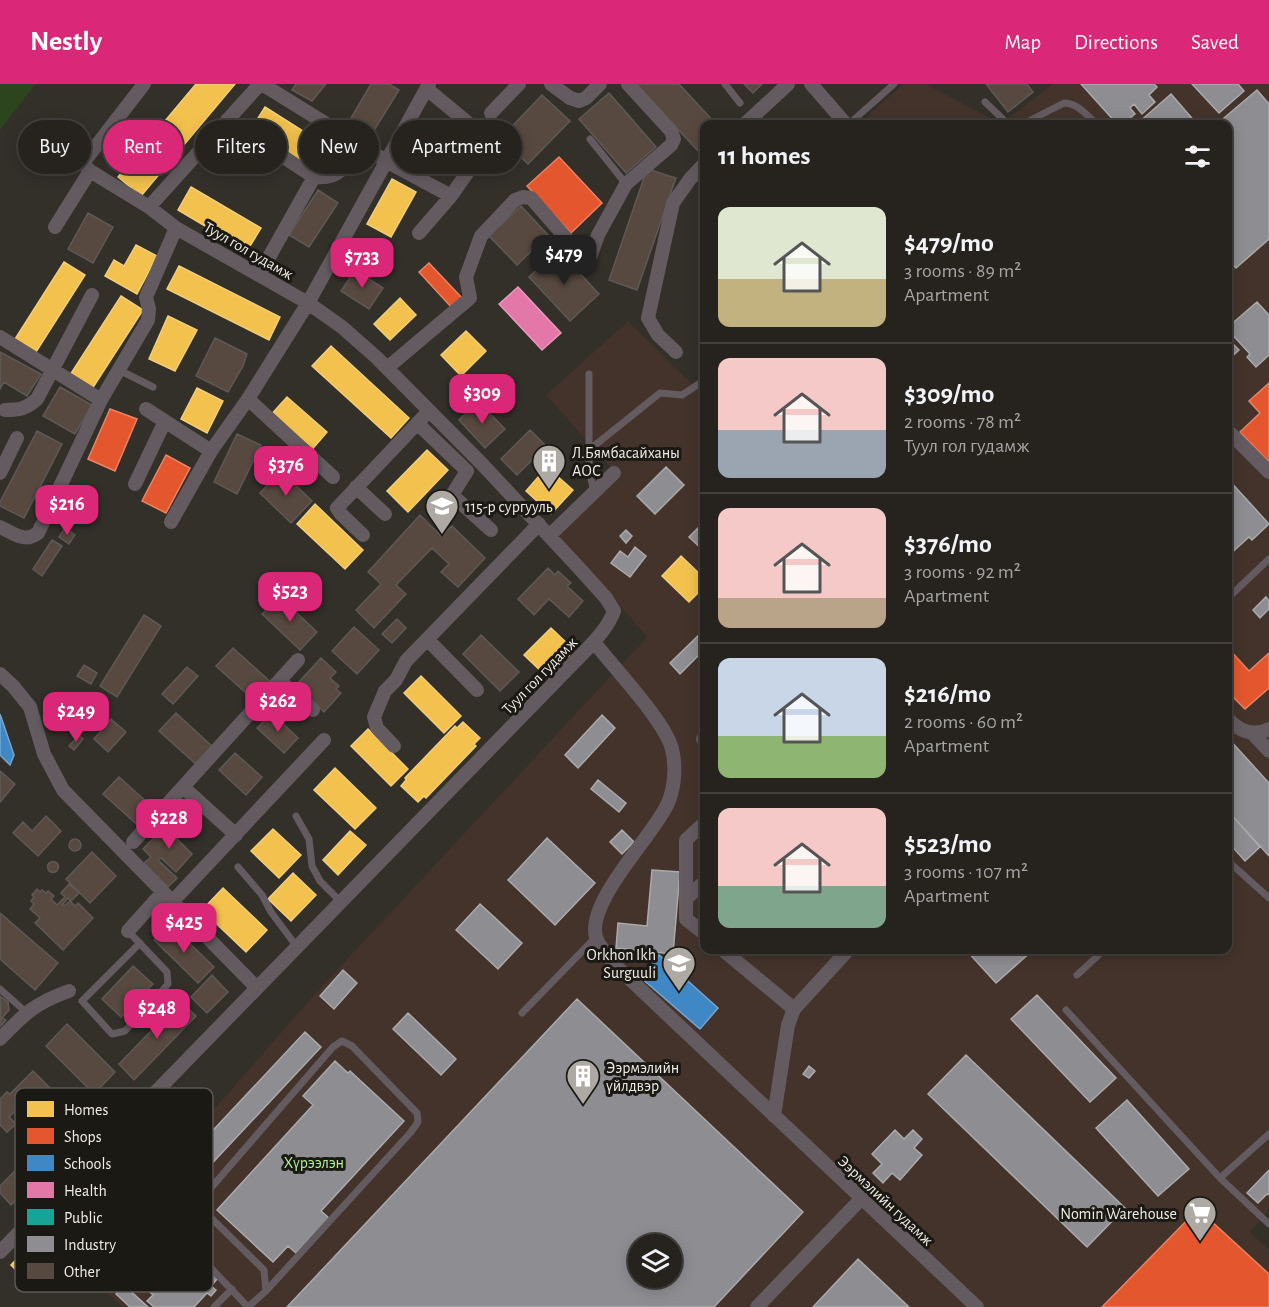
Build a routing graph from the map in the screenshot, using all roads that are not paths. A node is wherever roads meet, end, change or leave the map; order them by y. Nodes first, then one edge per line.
1 (144, 84) edge
2 (261, 84) edge
3 (519, 84) edge
4 (551, 84) edge
5 (600, 84) edge
6 (628, 84) edge
7 (725, 84) edge
8 (788, 84) edge
9 (811, 84) edge
10 (894, 84) edge
11 (428, 86) edge
12 (985, 102) dead end
13 (740, 103) dead end
14 (491, 113) dead end
15 (227, 120) edge
16 (319, 120) edge
17 (749, 120) edge
18 (843, 120) edge
19 (852, 120) edge
20 (1004, 120) edge
21 (1031, 120) edge
22 (1093, 120) edge
23 (590, 139) dead end
24 (91, 152) edge
25 (195, 156) edge
26 (379, 157) edge
27 (287, 159) edge
28 (386, 161) junction
29 (700, 169) edge
30 (91, 172) edge
31 (88, 174) edge
32 (336, 174) edge
33 (314, 177) junction
34 (626, 184) junction
35 (451, 196) junction
36 (149, 207) junction
37 (55, 227) dead end
38 (176, 228) junction
39 (419, 233) dead end
40 (259, 275) junction
41 (92, 295) dead end
42 (308, 303) junction
43 (0, 337) edge
44 (676, 352) dead end
45 (52, 368) junction
46 (387, 368) junction
47 (119, 370) junction
48 (589, 374) dead end
49 (700, 383) edge
50 (153, 387) dead end
51 (248, 399) junction
52 (101, 400) junction
53 (146, 409) dead end
54 (5, 410) dead end
55 (428, 412) junction
56 (165, 421) junction
57 (417, 423) junction
58 (1232, 434) edge
59 (17, 438) dead end
60 (589, 450) junction
61 (211, 451) junction
62 (1269, 472) edge
63 (0, 473) edge
64 (614, 473) dead end
65 (333, 477) dead end
66 (135, 484) dead end
67 (356, 487) junction
68 (594, 492) junction
69 (385, 514) dead end
70 (171, 522) dead end
71 (539, 524) junction
72 (0, 527) edge
73 (491, 530) dead end
74 (363, 535) dead end
75 (549, 536) junction
76 (1269, 558) edge
77 (1232, 594) edge
78 (427, 639) junction
79 (594, 642) junction
80 (298, 660) dead end
81 (0, 674) edge
82 (280, 681) junction
83 (477, 690) dead end
84 (313, 710) dead end
85 (1232, 724) edge
86 (1269, 729) edge
87 (1253, 734) junction
88 (324, 740) dead end
89 (394, 746) dead end
90 (1269, 752) edge
91 (183, 787) junction
92 (296, 816) dead end
93 (700, 827) edge
94 (236, 835) junction
95 (133, 842) dead end
96 (1232, 865) edge
97 (238, 867) dead end
98 (700, 885) edge
99 (167, 897) junction
100 (1269, 898) edge
101 (686, 899) junction
102 (341, 902) junction
103 (700, 930) edge
104 (128, 931) joint
105 (596, 937) junction
106 (140, 943) junction
107 (297, 947) junction
108 (728, 954) edge
109 (844, 954) edge
110 (1100, 954) edge
111 (1077, 975) dead end
112 (257, 988) junction
113 (0, 989) edge
114 (69, 991) dead end
115 (794, 1009) junction
116 (1065, 1010) dead end
117 (26, 1012) junction
118 (522, 1013) dead end
119 (0, 1039) edge
120 (159, 1088) edge
121 (774, 1116) junction
122 (1269, 1134) edge
123 (1220, 1178) junction
124 (213, 1185) edge
125 (861, 1199) junction
126 (213, 1219) edge
127 (1268, 1222) edge
128 (15, 1236) edge
129 (0, 1252) edge
130 (213, 1270) edge
131 (232, 1289) junction
132 (266, 1291) junction
133 (214, 1307) edge
134 (248, 1307) edge
135 (757, 1307) edge
136 (976, 1307) edge

1 - 24 street
2 - 15 street
2 - 16 street
3 - 14 street
4 - 5 street
6 - 34 street
7 - 13 lane
8 - 17 street
9 - 18 street
10 - 19 lane
11 - 28 street
11 - 35 street
12 - 20 lane
21 - 22 lane
23 - 34 lane
25 - 36 street
26 - 28 street
27 - 33 street
28 - 35 street
28 - 42 street
29 - 44 street
30 - 36 street, Туул гол гудамж
31 - 37 street
32 - 33 street
33 - 40 street
34 - 46 street
35 - 39 street
36 - 38 street, Туул гол гудамж
38 - 40 street, Туул гол гудамж
38 - 47 street
40 - 42 street, Туул гол гудамж
41 - 45 street
42 - 46 street, Туул гол гудамж
42 - 51 street
43 - 45 street
45 - 52 street
45 - 54 street
46 - 55 street, Туул гол гудамж
47 - 50 lane
47 - 52 street
48 - 60 lane
49 - 60 lane
51 - 61 street
51 - 65 street
52 - 72 street
53 - 56 street
55 - 57 street
55 - 71 street, Туул гол гудамж
56 - 61 street
56 - 66 street
57 - 67 street
57 - 73 street
58 - 62 street
59 - 63 street
60 - 68 lane
61 - 70 street
64 - 68 street
67 - 69 street
67 - 74 street
68 - 75 street
71 - 75 street, Туул гол гудамж
71 - 78 street
75 - 79 street, Туул гол гудамж
76 - 77 lane
78 - 83 street
78 - 89 street
79 - 102 street, Туул гол гудамж
79 - 105 street
80 - 82 street
81 - 99 street
82 - 84 street
82 - 91 street
85 - 87 street
86 - 87 street
87 - 90 street
88 - 94 street
91 - 94 street
91 - 95 street
92 - 102 lane
93 - 101 street
94 - 99 street
96 - 100 lane
97 - 107 lane
98 - 101 street
99 - 104 street
99 - 112 street
101 - 103 street
102 - 107 street, Туул гол гудамж
104 - 106 lane
105 - 118 lane
105 - 121 street, Ээрмэлийн гудамж
106 - 106 lane
107 - 112 street, Туул гол гудамж
108 - 115 street
109 - 115 street
110 - 111 lane
112 - 120 street, Туул гол гудамж
113 - 117 lane
114 - 117 street
115 - 121 street
116 - 123 lane
117 - 119 street
121 - 125 street, Ээрмэлийн гудамж
122 - 123 lane
123 - 127 lane
124 - 132 lane
125 - 135 street
125 - 136 street, Ээрмэлийн гудамж
126 - 132 lane
128 - 129 street, Туул гол гудамж
130 - 131 lane
131 - 133 lane
131 - 134 lane
132 - 134 lane

